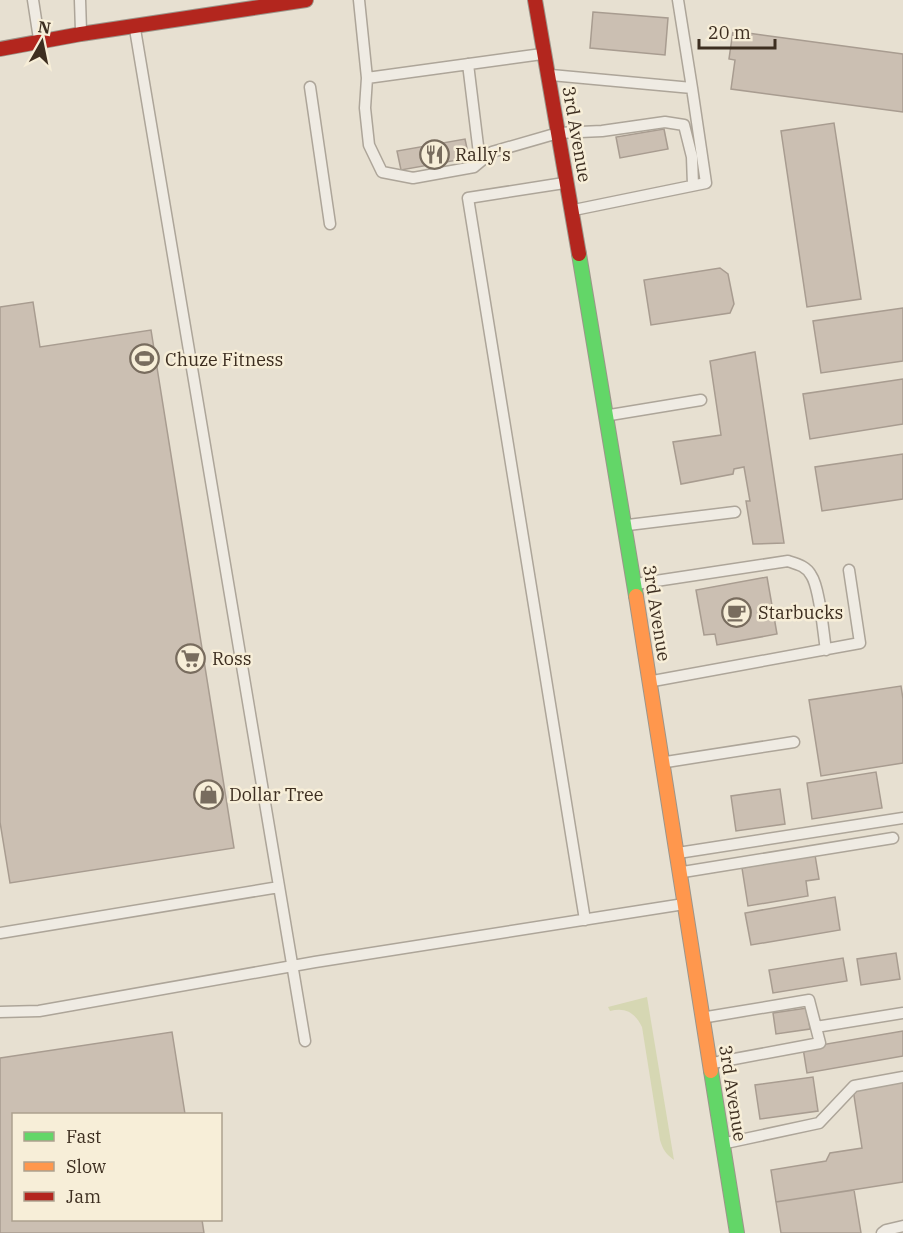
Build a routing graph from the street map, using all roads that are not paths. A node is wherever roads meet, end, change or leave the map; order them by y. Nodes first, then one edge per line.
1 (33, 0) edge
2 (80, 0) edge
3 (306, 0) edge
4 (358, 0) edge
5 (536, 0) edge
6 (678, 0) edge
7 (251, 4) edge
8 (134, 26) junction
9 (81, 34) junction
10 (39, 43) junction
11 (0, 49) edge
12 (545, 53) junction
13 (468, 64) junction
14 (548, 75) junction
15 (367, 78) junction
16 (310, 87) dead end
17 (692, 88) junction
18 (558, 134) junction
19 (480, 162) junction
20 (567, 183) junction
21 (693, 185) junction
22 (572, 210) junction
23 (330, 224) dead end
24 (701, 400) dead end
25 (606, 415) junction
26 (735, 512) dead end
27 (625, 526) junction
28 (849, 570) dead end
29 (634, 585) junction
30 (826, 650) junction
31 (650, 681) junction
32 (794, 742) dead end
33 (663, 763) junction
34 (903, 818) edge
35 (893, 838) dead end
36 (677, 853) junction
37 (680, 873) junction
38 (279, 887) junction
39 (685, 904) junction
40 (585, 920) junction
41 (0, 933) edge
42 (292, 966) junction
43 (0, 1011) edge
44 (903, 1013) edge
45 (703, 1017) junction
46 (816, 1027) junction
47 (305, 1041) dead end
48 (710, 1064) junction
49 (903, 1077) edge
50 (723, 1144) junction
51 (903, 1226) edge
52 (737, 1233) edge
53 (882, 1233) edge

1 - 10 lane
2 - 9 lane
3 - 7 main road
4 - 15 lane
5 - 12 main road, 3rd Avenue
6 - 17 lane
7 - 8 main road
8 - 9 main road
8 - 38 lane
9 - 10 main road
10 - 11 main road
12 - 13 lane
12 - 14 main road, 3rd Avenue
13 - 15 lane
13 - 19 lane
14 - 17 lane
14 - 18 main road, 3rd Avenue
15 - 19 lane
16 - 23 lane
17 - 21 lane
18 - 19 lane
18 - 20 main road, 3rd Avenue
18 - 21 lane
20 - 22 main road, 3rd Avenue
20 - 40 lane
21 - 22 lane
22 - 25 main road, 3rd Avenue
24 - 25 lane
25 - 27 main road, 3rd Avenue
26 - 27 lane
27 - 29 main road, 3rd Avenue
28 - 30 lane
29 - 30 lane
29 - 31 main road, 3rd Avenue
30 - 31 lane
31 - 33 main road, 3rd Avenue
32 - 33 lane
33 - 36 main road, 3rd Avenue
34 - 36 lane
35 - 37 lane
36 - 37 main road, 3rd Avenue
37 - 39 main road, 3rd Avenue
38 - 41 lane
38 - 42 lane
39 - 40 lane
39 - 45 main road, 3rd Avenue
40 - 42 lane
42 - 43 lane
42 - 47 lane
44 - 46 lane
45 - 46 lane
45 - 48 main road, 3rd Avenue
46 - 48 lane
48 - 50 main road, 3rd Avenue
49 - 50 lane
50 - 52 main road, 3rd Avenue
51 - 53 lane

